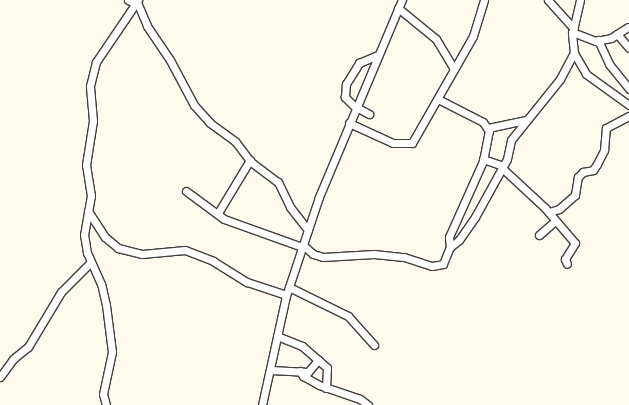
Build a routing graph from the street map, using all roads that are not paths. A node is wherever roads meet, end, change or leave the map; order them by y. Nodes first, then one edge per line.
1 (128, 0) edge
2 (402, 0) edge
3 (484, 0) edge
4 (548, 0) edge
5 (585, 0) edge
6 (137, 2) edge
7 (580, 3) edge
8 (398, 8) junction
9 (628, 27) dead end
10 (573, 30) junction
11 (617, 34) junction
12 (598, 40) junction
13 (629, 48) edge
14 (574, 53) junction
15 (378, 55) junction
16 (454, 69) junction
17 (629, 89) edge
18 (438, 99) junction
19 (629, 105) edge
20 (356, 107) junction
21 (369, 114) dead end
22 (629, 116) edge
23 (526, 120) junction
24 (349, 123) junction
25 (488, 128) junction
26 (483, 159) junction
27 (250, 160) junction
28 (502, 167) junction
29 (186, 191) dead end
30 (88, 211) junction
31 (549, 212) junction
32 (218, 213) junction
33 (555, 221) junction
34 (308, 230) junction
35 (540, 235) dead end
36 (302, 246) junction
37 (450, 247) junction
38 (92, 262) junction
39 (567, 264) dead end
40 (289, 287) junction
41 (286, 295) junction
42 (278, 336) junction
43 (374, 345) dead end
44 (318, 360) junction
45 (271, 370) junction
46 (300, 371) junction
47 (0, 377) edge
48 (326, 388) junction
49 (106, 405) edge
50 (262, 405) edge
51 (368, 405) edge

1 - 6 street
2 - 8 street
3 - 16 street
4 - 10 street
5 - 7 street
6 - 27 street
6 - 30 street
7 - 10 street
8 - 15 street
8 - 16 street
9 - 11 street
10 - 12 street
10 - 14 street
11 - 12 street
11 - 13 street
12 - 17 street
14 - 19 street
14 - 23 street
15 - 20 street
15 - 20 street
16 - 18 street
18 - 24 street
18 - 25 street
20 - 21 street
20 - 24 street
22 - 31 street
23 - 25 street
23 - 28 street
24 - 34 street
25 - 26 street
26 - 28 street
26 - 37 street
27 - 32 street
27 - 34 street
28 - 31 street
28 - 37 street
29 - 32 street
30 - 38 street
30 - 41 street
31 - 33 street
32 - 36 street
33 - 35 street
33 - 39 street
34 - 36 street
36 - 37 street
36 - 40 street
38 - 47 street
38 - 49 street
40 - 41 street
40 - 43 street
41 - 42 street
42 - 44 street
42 - 45 street
44 - 46 street
44 - 48 street
45 - 46 street
45 - 50 street
46 - 48 street
48 - 51 street

